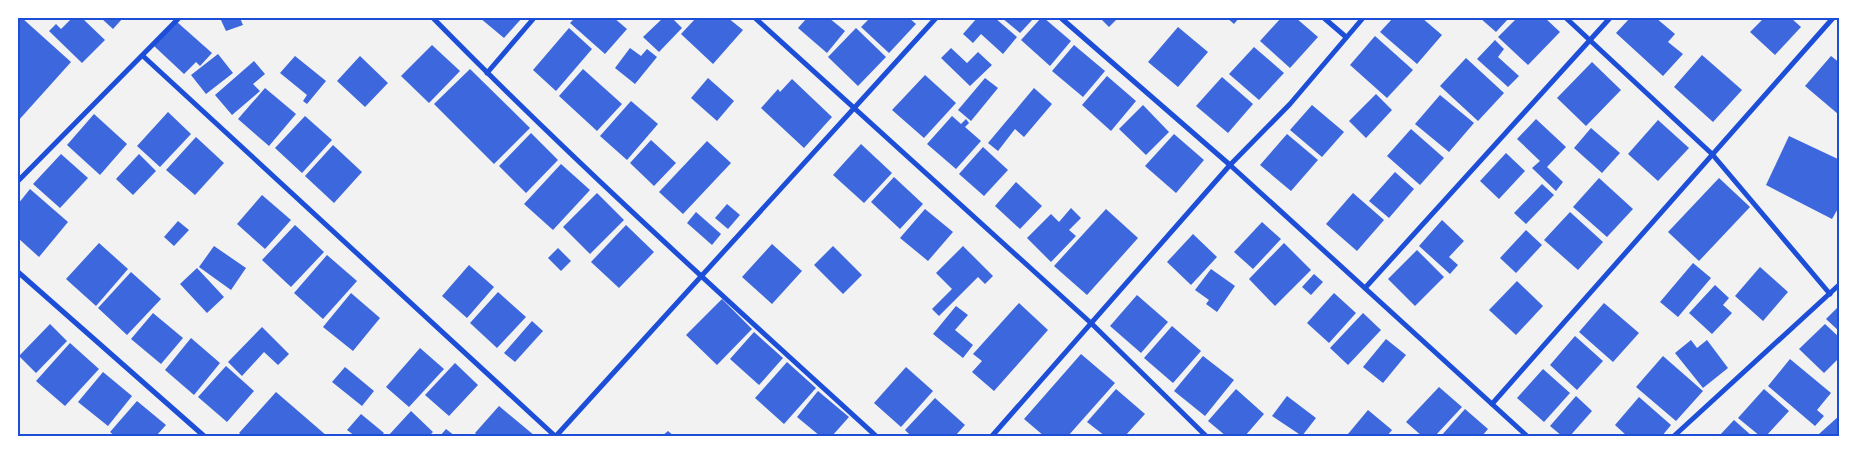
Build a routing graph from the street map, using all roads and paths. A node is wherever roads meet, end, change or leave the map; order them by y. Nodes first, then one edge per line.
1 (179, 18) edge
2 (433, 18) edge
3 (534, 18) edge
4 (755, 18) edge
5 (936, 18) edge
6 (1061, 18) edge
7 (1324, 18) edge
8 (1363, 18) edge
9 (1566, 18) edge
10 (1610, 18) edge
11 (1833, 18) edge
12 (1346, 37) junction
13 (1590, 40) junction
14 (143, 56) junction
15 (487, 73) junction
16 (854, 108) junction
17 (1712, 154) junction
18 (1230, 165) junction
19 (18, 181) edge
20 (18, 272) edge
21 (700, 276) junction
22 (1840, 284) edge
23 (1365, 288) junction
24 (1830, 294) junction
25 (1092, 324) junction
26 (1492, 404) junction
27 (204, 436) edge
28 (556, 436) edge
29 (876, 436) edge
30 (992, 436) edge
31 (1206, 436) edge
32 (1527, 436) edge
33 (1674, 436) edge

1 - 14 street
2 - 15 street
3 - 15 street
4 - 16 street
5 - 16 street
6 - 18 street
7 - 12 street
8 - 12 street
9 - 13 street
10 - 13 street
11 - 17 street
12 - 18 street
13 - 17 street
13 - 23 street
14 - 19 street
14 - 28 street
15 - 21 street
16 - 21 street
16 - 25 street
17 - 24 street
17 - 26 street
18 - 23 street
18 - 25 street
20 - 27 street
21 - 28 street
21 - 29 street
22 - 24 street
23 - 26 street
24 - 33 street
25 - 30 street
25 - 31 street
26 - 32 street

